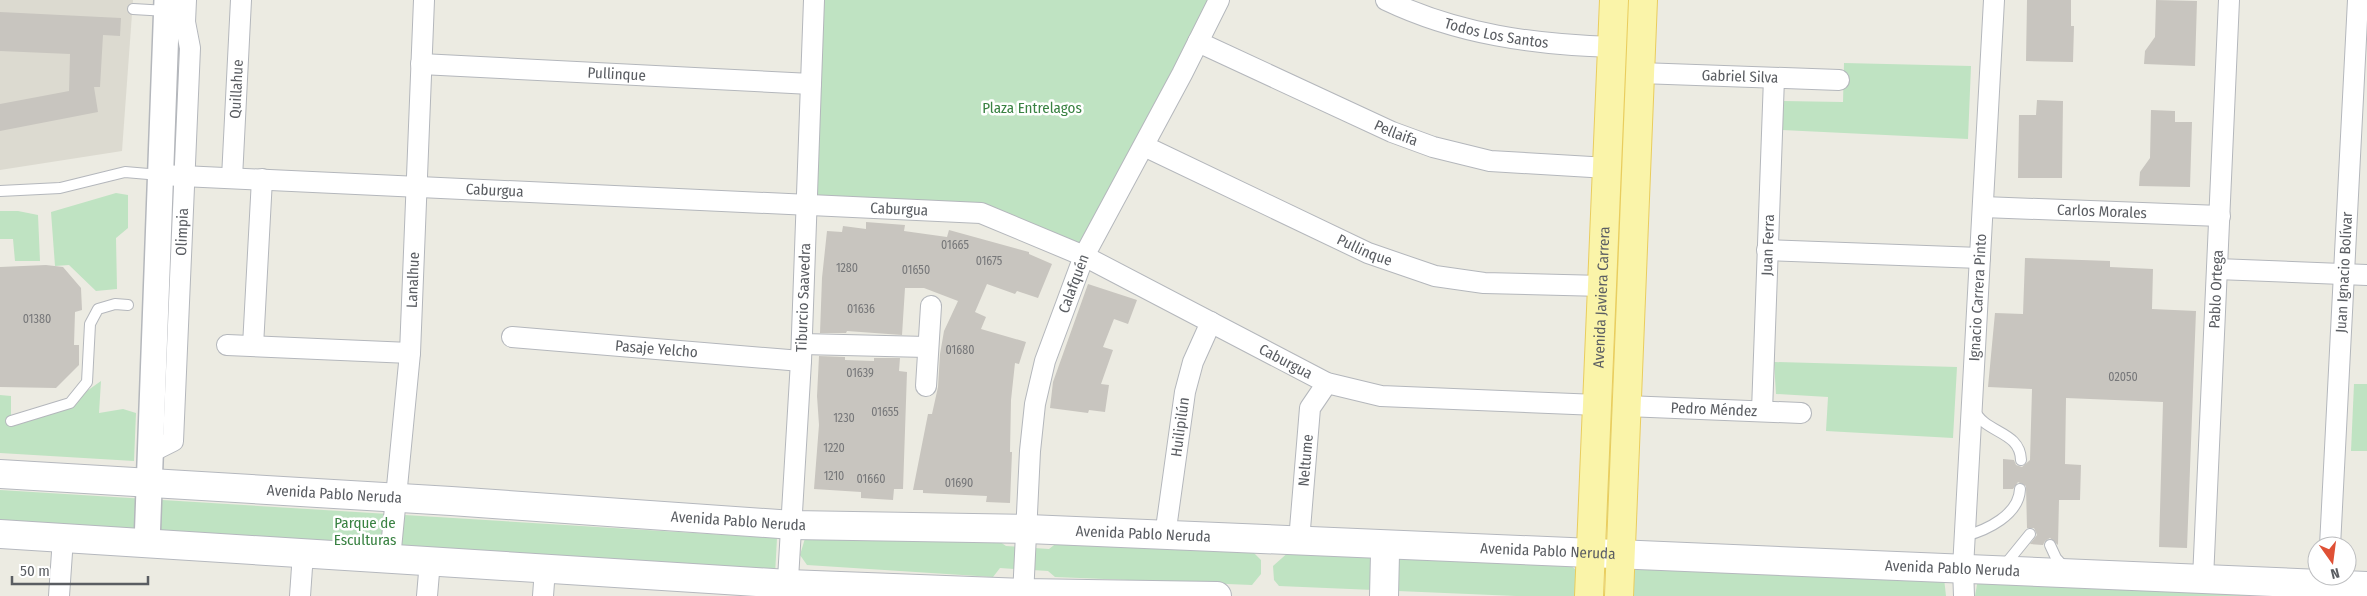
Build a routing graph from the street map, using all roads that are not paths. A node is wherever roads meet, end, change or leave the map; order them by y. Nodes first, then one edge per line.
1 (241, 0) edge
2 (424, 0) edge
3 (814, 0) edge
4 (1219, 0) edge
5 (1386, 0) edge
6 (1614, 0) edge
7 (1643, 0) edge
8 (1994, 0) edge
9 (2229, 0) edge
10 (2358, 0) edge
11 (173, 4) edge
12 (132, 10) dead end
13 (1198, 42) junction
14 (1613, 47) junction
15 (421, 64) junction
16 (1640, 73) junction
17 (1774, 78) junction
18 (1840, 80) dead end
19 (811, 84) junction
20 (1611, 88) junction
21 (1144, 146) junction
22 (1608, 168) junction
23 (173, 176) junction
24 (232, 178) junction
25 (262, 180) junction
26 (416, 186) junction
27 (0, 191) edge
28 (807, 205) junction
29 (1983, 207) junction
30 (2220, 216) junction
31 (1767, 250) junction
32 (1084, 256) junction
33 (1980, 258) junction
34 (2217, 269) junction
35 (2344, 274) junction
36 (2367, 275) edge
37 (1603, 286) junction
38 (128, 305) dead end
39 (931, 306) dead end
40 (1211, 322) junction
41 (512, 337) dead end
42 (227, 345) dead end
43 (253, 346) junction
44 (928, 347) junction
45 (410, 353) junction
46 (801, 353) junction
47 (1328, 383) junction
48 (926, 386) dead end
49 (1598, 397) junction
50 (1972, 405) junction
51 (1626, 406) junction
52 (1762, 411) junction
53 (1801, 412) dead end
54 (11, 421) dead end
55 (2021, 460) dead end
56 (0, 474) edge
57 (150, 483) junction
58 (2020, 489) dead end
59 (397, 499) junction
60 (793, 525) junction
61 (1028, 529) junction
62 (0, 534) edge
63 (2030, 534) dead end
64 (1165, 536) junction
65 (1965, 536) junction
66 (2331, 536) edge
67 (63, 538) junction
68 (1299, 541) junction
69 (147, 544) junction
70 (1395, 545) junction
71 (2050, 545) dead end
72 (1591, 552) junction
73 (303, 553) junction
74 (1620, 553) junction
75 (390, 559) junction
76 (430, 561) junction
77 (1963, 568) junction
78 (545, 569) junction
79 (1997, 570) junction
80 (2070, 573) junction
81 (2203, 579) junction
82 (2307, 585) edge
83 (788, 590) edge
84 (2288, 590) edge
85 (908, 593) edge
86 (1023, 595) edge
87 (1064, 595) edge
88 (1146, 595) edge
89 (59, 596) edge
90 (300, 596) edge
91 (427, 596) edge
92 (544, 596) edge
93 (1217, 596) edge
94 (1384, 596) edge
95 (1589, 596) edge
96 (1619, 596) edge
97 (1964, 596) edge

1 - 24 street, Quillahue
2 - 15 street, Lanalhue
3 - 19 street, Tiburcio Saavedra
4 - 13 street, Calafquén
5 - 14 street, Todos Los Santos
6 - 14 main road, Avenida Javiera Carrera
7 - 16 main road, Avenida Javiera Carrera
8 - 29 street, Ignacio Carrera Pinto
9 - 30 street, Pablo Ortega
10 - 35 street, Juan Ignacio Bolívar
11 - 12 lane
11 - 23 street, Olimpia
13 - 21 street, Calafquén
13 - 22 street, Pellaifa
14 - 20 main road, Avenida Javiera Carrera
15 - 19 street, Pullinque
15 - 26 street, Lanalhue
16 - 17 street, Gabriel Silva
16 - 20 main road
16 - 51 main road, Avenida Javiera Carrera
17 - 18 street, Gabriel Silva
17 - 31 street, Juan Ferra
19 - 28 street, Tiburcio Saavedra
20 - 22 main road, Avenida Javiera Carrera
21 - 32 street, Calafquén
21 - 37 street, Pullinque
22 - 37 main road, Avenida Javiera Carrera
23 - 24 street, Caburgua
23 - 27 lane
23 - 57 street, Olimpia
24 - 25 street, Caburgua
25 - 26 street, Caburgua
25 - 43 street
26 - 28 street, Caburgua
26 - 45 street, Lanalhue
28 - 32 street, Caburgua
28 - 46 street, Tiburcio Saavedra
29 - 30 street, Carlos Morales
29 - 33 street, Ignacio Carrera Pinto
30 - 34 street, Pablo Ortega
31 - 33 street
31 - 52 street, Juan Ferra
32 - 40 street, Caburgua
32 - 61 street, Calafquén
33 - 50 street, Ignacio Carrera Pinto
34 - 35 street
34 - 81 street, Pablo Ortega
35 - 36 street
35 - 66 street, Juan Ignacio Bolívar
37 - 49 main road, Avenida Javiera Carrera
38 - 54 lane
39 - 44 street
40 - 47 street, Caburgua
40 - 64 street, Huilipilún
41 - 46 street, Pasaje Yelcho
42 - 43 street
43 - 45 street
44 - 46 street, Pasaje Yelcho
44 - 48 street
45 - 59 street, Lanalhue
46 - 60 street, Tiburcio Saavedra
47 - 49 street, Caburgua
47 - 68 street, Neltume
49 - 51 main road
49 - 72 main road, Avenida Javiera Carrera
50 - 55 lane
50 - 65 street, Ignacio Carrera Pinto
51 - 52 street, Pedro Méndez
51 - 74 main road, Avenida Javiera Carrera
52 - 53 street, Pedro Méndez
56 - 57 main road, Avenida Pablo Neruda
57 - 59 main road, Avenida Pablo Neruda
57 - 69 street, Olimpia
58 - 65 lane
59 - 60 main road, Avenida Pablo Neruda
59 - 75 street, Lanalhue
60 - 61 main road, Avenida Pablo Neruda
60 - 83 street, Tiburcio Saavedra
61 - 64 main road, Avenida Pablo Neruda
61 - 86 street, Calafquén
62 - 67 main road
63 - 79 lane
64 - 68 main road, Avenida Pablo Neruda
65 - 77 street, Ignacio Carrera Pinto
67 - 69 main road
67 - 89 street
68 - 70 main road, Avenida Pablo Neruda
69 - 73 main road
70 - 72 main road, Avenida Pablo Neruda
70 - 94 main road
71 - 80 lane
72 - 74 main road, Avenida Pablo Neruda
72 - 95 main road, Avenida Javiera Carrera
73 - 75 main road
73 - 90 street
74 - 77 main road, Avenida Pablo Neruda
74 - 96 main road, Avenida Javiera Carrera
75 - 76 main road
76 - 78 main road
76 - 91 street
77 - 79 main road, Avenida Pablo Neruda
77 - 97 street, Ignacio Carrera Pinto
78 - 83 main road
78 - 92 street
79 - 80 main road, Avenida Pablo Neruda
80 - 81 main road, Avenida Pablo Neruda
81 - 84 main road, Avenida Pablo Neruda
82 - 84 main road, Avenida Pablo Neruda
83 - 85 main road
85 - 86 main road
86 - 87 main road
87 - 88 main road
88 - 93 main road

